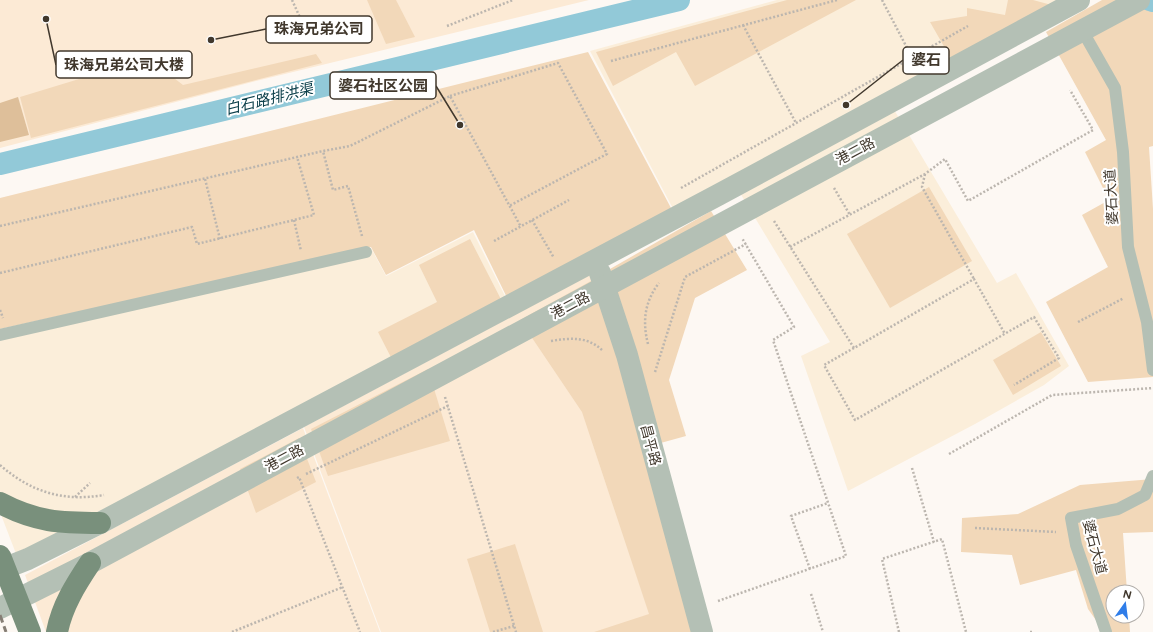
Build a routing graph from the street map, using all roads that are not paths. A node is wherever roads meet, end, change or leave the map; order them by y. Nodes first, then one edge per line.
1 (1079, 0) edge
2 (1138, 0) edge
3 (1084, 28) junction
4 (366, 252) road end
5 (595, 260) junction
6 (604, 286) junction
7 (0, 335) edge
8 (1153, 370) edge
9 (1153, 476) edge
10 (0, 503) edge
11 (100, 523) junction
12 (90, 563) junction
13 (2, 565) edge
14 (9, 604) edge
15 (30, 632) edge
16 (57, 632) edge
17 (702, 632) edge
18 (1106, 632) edge

1 - 5 street, 港二路
2 - 3 street, 港二路
3 - 6 street, 港二路
3 - 8 lane, 婆石大道
4 - 7 lane
5 - 6 street, 昌平路
5 - 11 street, 港二路
6 - 12 street, 港二路
6 - 17 street, 昌平路
9 - 18 lane, 婆石大道
10 - 11 main road
11 - 13 street, 港二路
12 - 14 street, 港二路
12 - 16 main road
13 - 14 main road
14 - 15 main road

